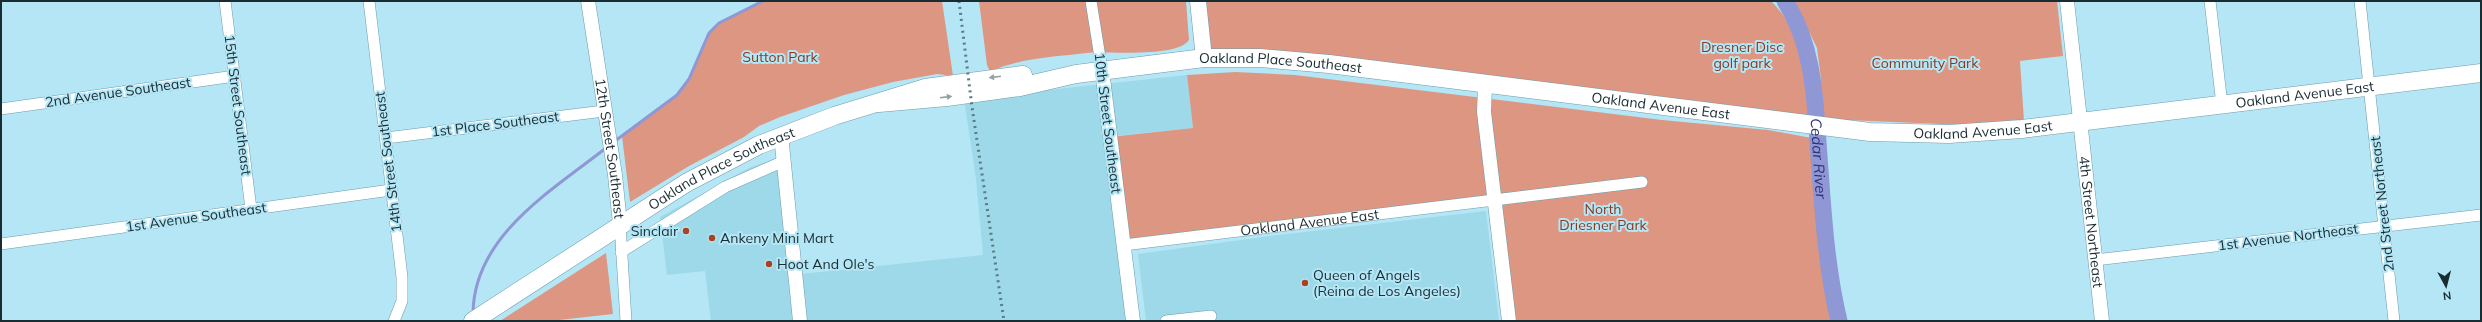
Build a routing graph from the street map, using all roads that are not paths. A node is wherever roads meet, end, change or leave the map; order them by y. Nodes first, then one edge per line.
1 (225, 1) edge
2 (369, 1) edge
3 (588, 1) edge
4 (1091, 1) edge
5 (1198, 1) edge
6 (2067, 1) edge
7 (2210, 1) edge
8 (2360, 1) edge
9 (1204, 58) junction
10 (1102, 70) junction
11 (2481, 73) edge
12 (234, 76) junction
13 (1485, 85) junction
14 (2370, 87) junction
15 (2222, 105) junction
16 (1, 109) edge
17 (606, 117) junction
18 (2081, 122) junction
19 (781, 135) junction
20 (386, 138) junction
21 (784, 161) junction
22 (1642, 182) dead end
23 (391, 190) junction
24 (1496, 200) junction
25 (251, 209) junction
26 (2481, 215) edge
27 (620, 224) junction
28 (2384, 226) junction
29 (1, 244) edge
30 (1124, 245) junction
31 (621, 252) junction
32 (2095, 260) junction
33 (1211, 316) dead end
34 (394, 321) edge
35 (473, 321) edge
36 (626, 321) edge
37 (800, 321) edge
38 (1133, 321) edge
39 (1166, 321) edge
40 (1509, 321) edge
41 (2102, 321) edge
42 (2394, 321) edge

1 - 12 street, 15th Street Southeast
2 - 20 street, 14th Street Southeast
3 - 17 street, 12th Street Southeast
4 - 10 street, 10th Street Southeast
5 - 9 main road
6 - 18 street, 4th Street Northeast
7 - 15 street
8 - 14 street, 2nd Street Northeast
9 - 10 main road, Oakland Place Southeast
9 - 13 main road, Oakland Place Southeast
10 - 19 main road, Oakland Place Southeast
10 - 30 street, 10th Street Southeast
11 - 14 main road, Oakland Avenue East
12 - 16 street, 2nd Avenue Southeast
12 - 25 street, 15th Street Southeast
13 - 18 main road, Oakland Avenue East
13 - 24 street
14 - 15 main road, Oakland Avenue East
14 - 28 street, 2nd Street Northeast
15 - 18 main road, Oakland Avenue East
17 - 20 street, 1st Place Southeast
17 - 27 street, 12th Street Southeast
18 - 32 street, 4th Street Northeast
19 - 21 street
19 - 27 main road, Oakland Place Southeast
20 - 23 street, 14th Street Southeast
21 - 31 street
21 - 37 street
22 - 24 street, Oakland Avenue East
23 - 25 street, 1st Avenue Southeast
23 - 34 street, 14th Street Southeast
24 - 30 street, Oakland Avenue East
24 - 40 street
25 - 29 street, 1st Avenue Southeast
26 - 28 street, 1st Avenue Northeast
27 - 31 street, 12th Street Southeast
27 - 35 main road, Oakland Place Southeast
28 - 32 street, 1st Avenue Northeast
28 - 42 street, 2nd Street Northeast
30 - 38 street, 10th Street Southeast
31 - 36 street, 12th Street Southeast
32 - 41 street, 4th Street Northeast
33 - 39 street

